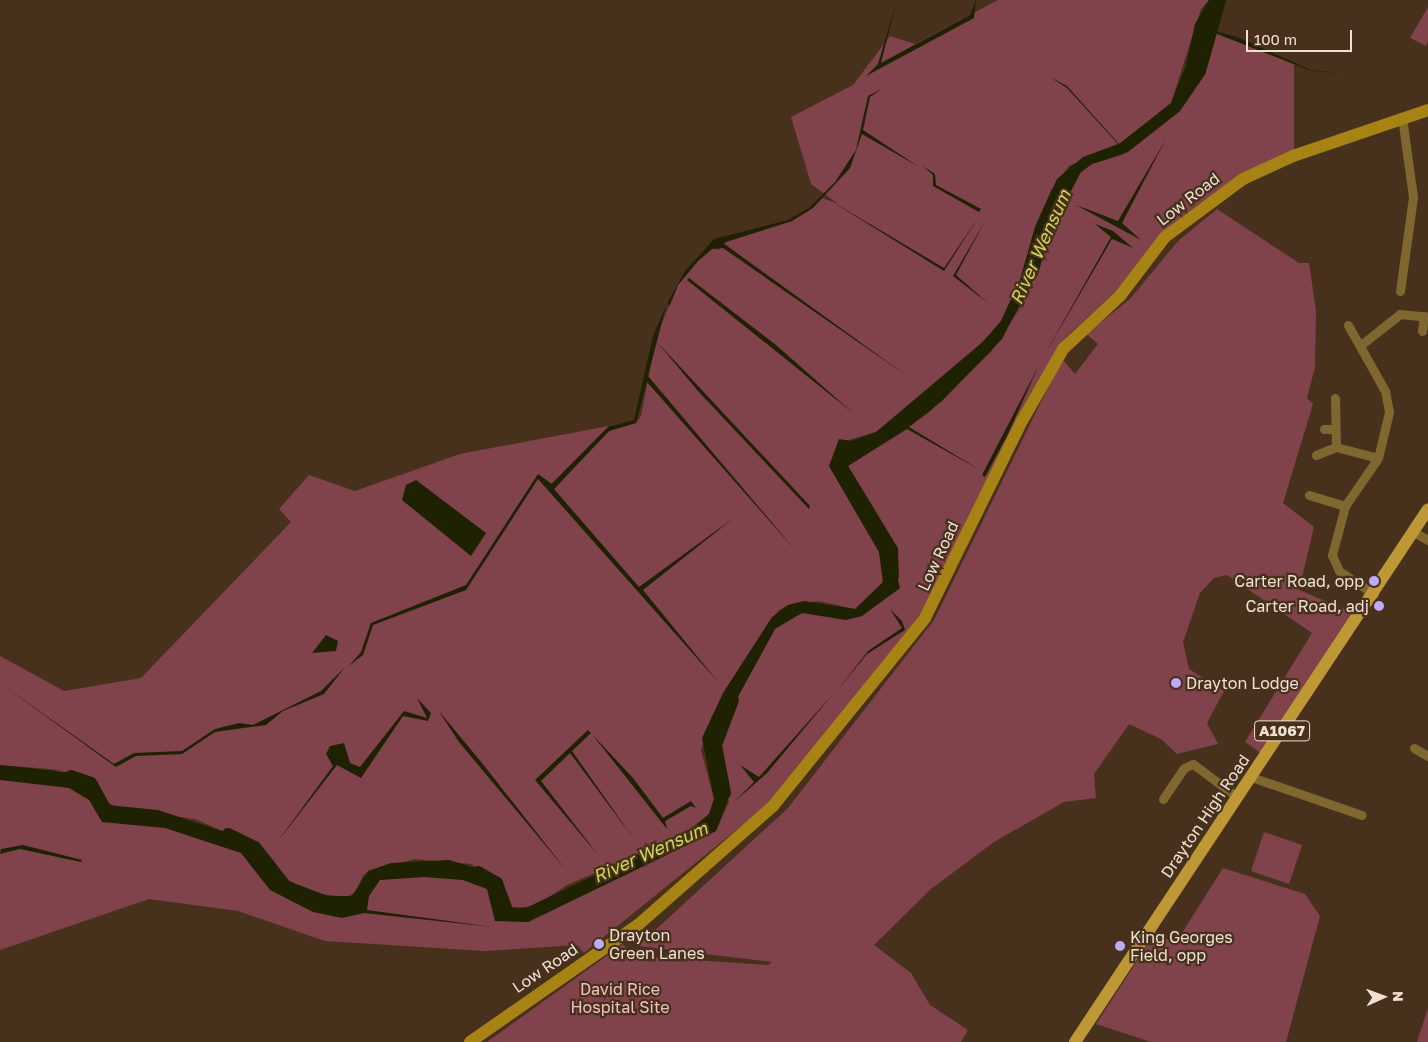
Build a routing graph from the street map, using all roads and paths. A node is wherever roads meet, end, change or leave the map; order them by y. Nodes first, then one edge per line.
1 (1428, 110) edge
2 (1402, 117) junction
3 (1411, 286) dead end
4 (1426, 316) edge
5 (1348, 325) dead end
6 (1422, 331) dead end
7 (1361, 345) junction
8 (1335, 398) dead end
9 (1324, 429) dead end
10 (1335, 429) junction
11 (1336, 447) junction
12 (1316, 455) dead end
13 (1378, 458) junction
14 (1309, 495) dead end
15 (1345, 506) junction
16 (1428, 509) edge
17 (1414, 532) junction
18 (1428, 540) edge
19 (1374, 594) junction
20 (1414, 748) dead end
21 (1428, 756) edge
22 (1250, 777) junction
23 (1163, 793) dead end
24 (1237, 797) junction
25 (1362, 815) dead end
26 (470, 1042) edge
27 (1076, 1042) edge

1 - 2 street, Low Road
2 - 3 street
2 - 26 street, Low Road
4 - 6 street
4 - 7 street
5 - 7 street
7 - 13 street
8 - 10 street
9 - 10 street
10 - 11 street
11 - 12 street
11 - 13 street
13 - 15 street
14 - 15 street
15 - 19 street
16 - 17 main road, Drayton High Road / A1067
17 - 18 street
17 - 19 main road, Drayton High Road / A1067
19 - 22 main road, Drayton High Road / A1067
20 - 21 street
22 - 24 main road, Drayton High Road / A1067
22 - 25 street
23 - 24 street
24 - 27 main road, Drayton High Road / A1067

